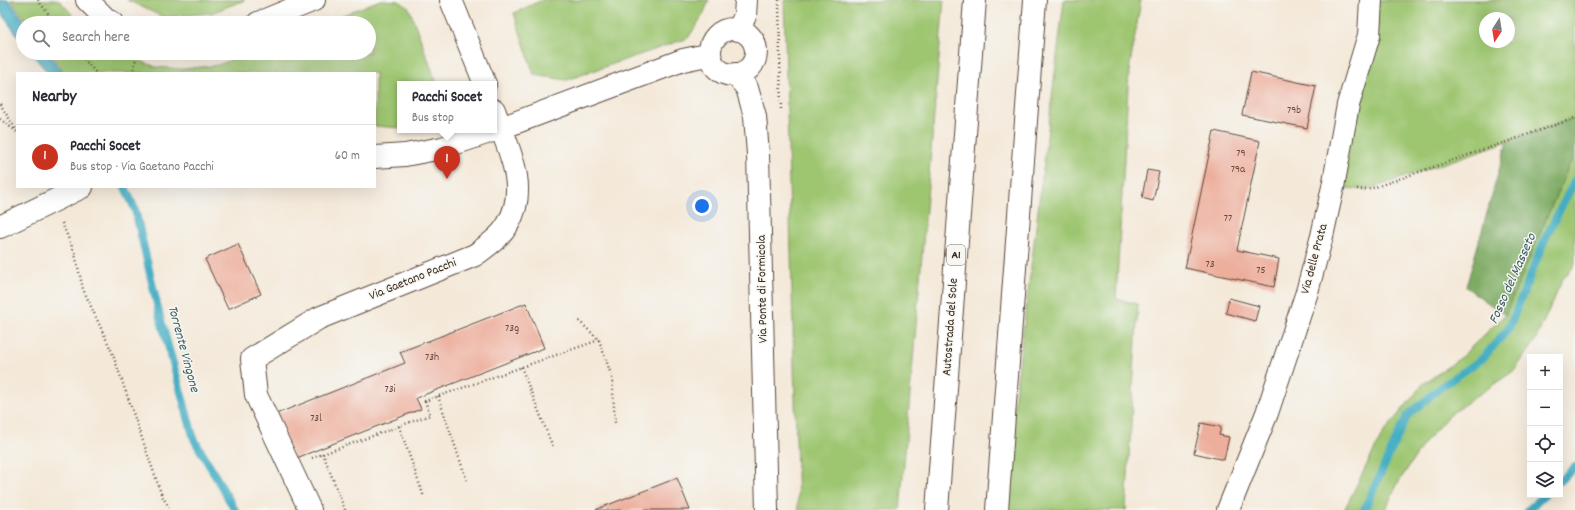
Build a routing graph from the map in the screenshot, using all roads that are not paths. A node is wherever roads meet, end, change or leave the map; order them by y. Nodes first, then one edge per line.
1 (87, 0) edge
2 (314, 0) edge
3 (451, 0) edge
4 (746, 0) edge
5 (975, 0) edge
6 (1035, 0) edge
7 (1371, 0) edge
8 (103, 16) edge
9 (275, 16) edge
10 (738, 30) junction
11 (710, 56) junction
12 (734, 74) junction
13 (484, 81) edge
14 (497, 119) edge
15 (470, 133) edge
16 (376, 157) edge
17 (67, 194) edge
18 (0, 227) edge
19 (310, 510) edge
20 (767, 510) edge
21 (937, 510) edge
22 (998, 510) edge
23 (1228, 510) edge

1 - 8 main road
2 - 9 main road
3 - 13 main road
4 - 10 main road
5 - 21 main road, Autostrada del Sole / A1
6 - 22 main road
7 - 23 main road, Via delle Prata
10 - 11 main road
10 - 12 main road
11 - 12 main road, Via Ponte di Formicola
11 - 14 main road
12 - 20 main road, Via Ponte di Formicola
14 - 19 main road, Via Gaetano Pacchi
15 - 16 main road
17 - 18 main road

